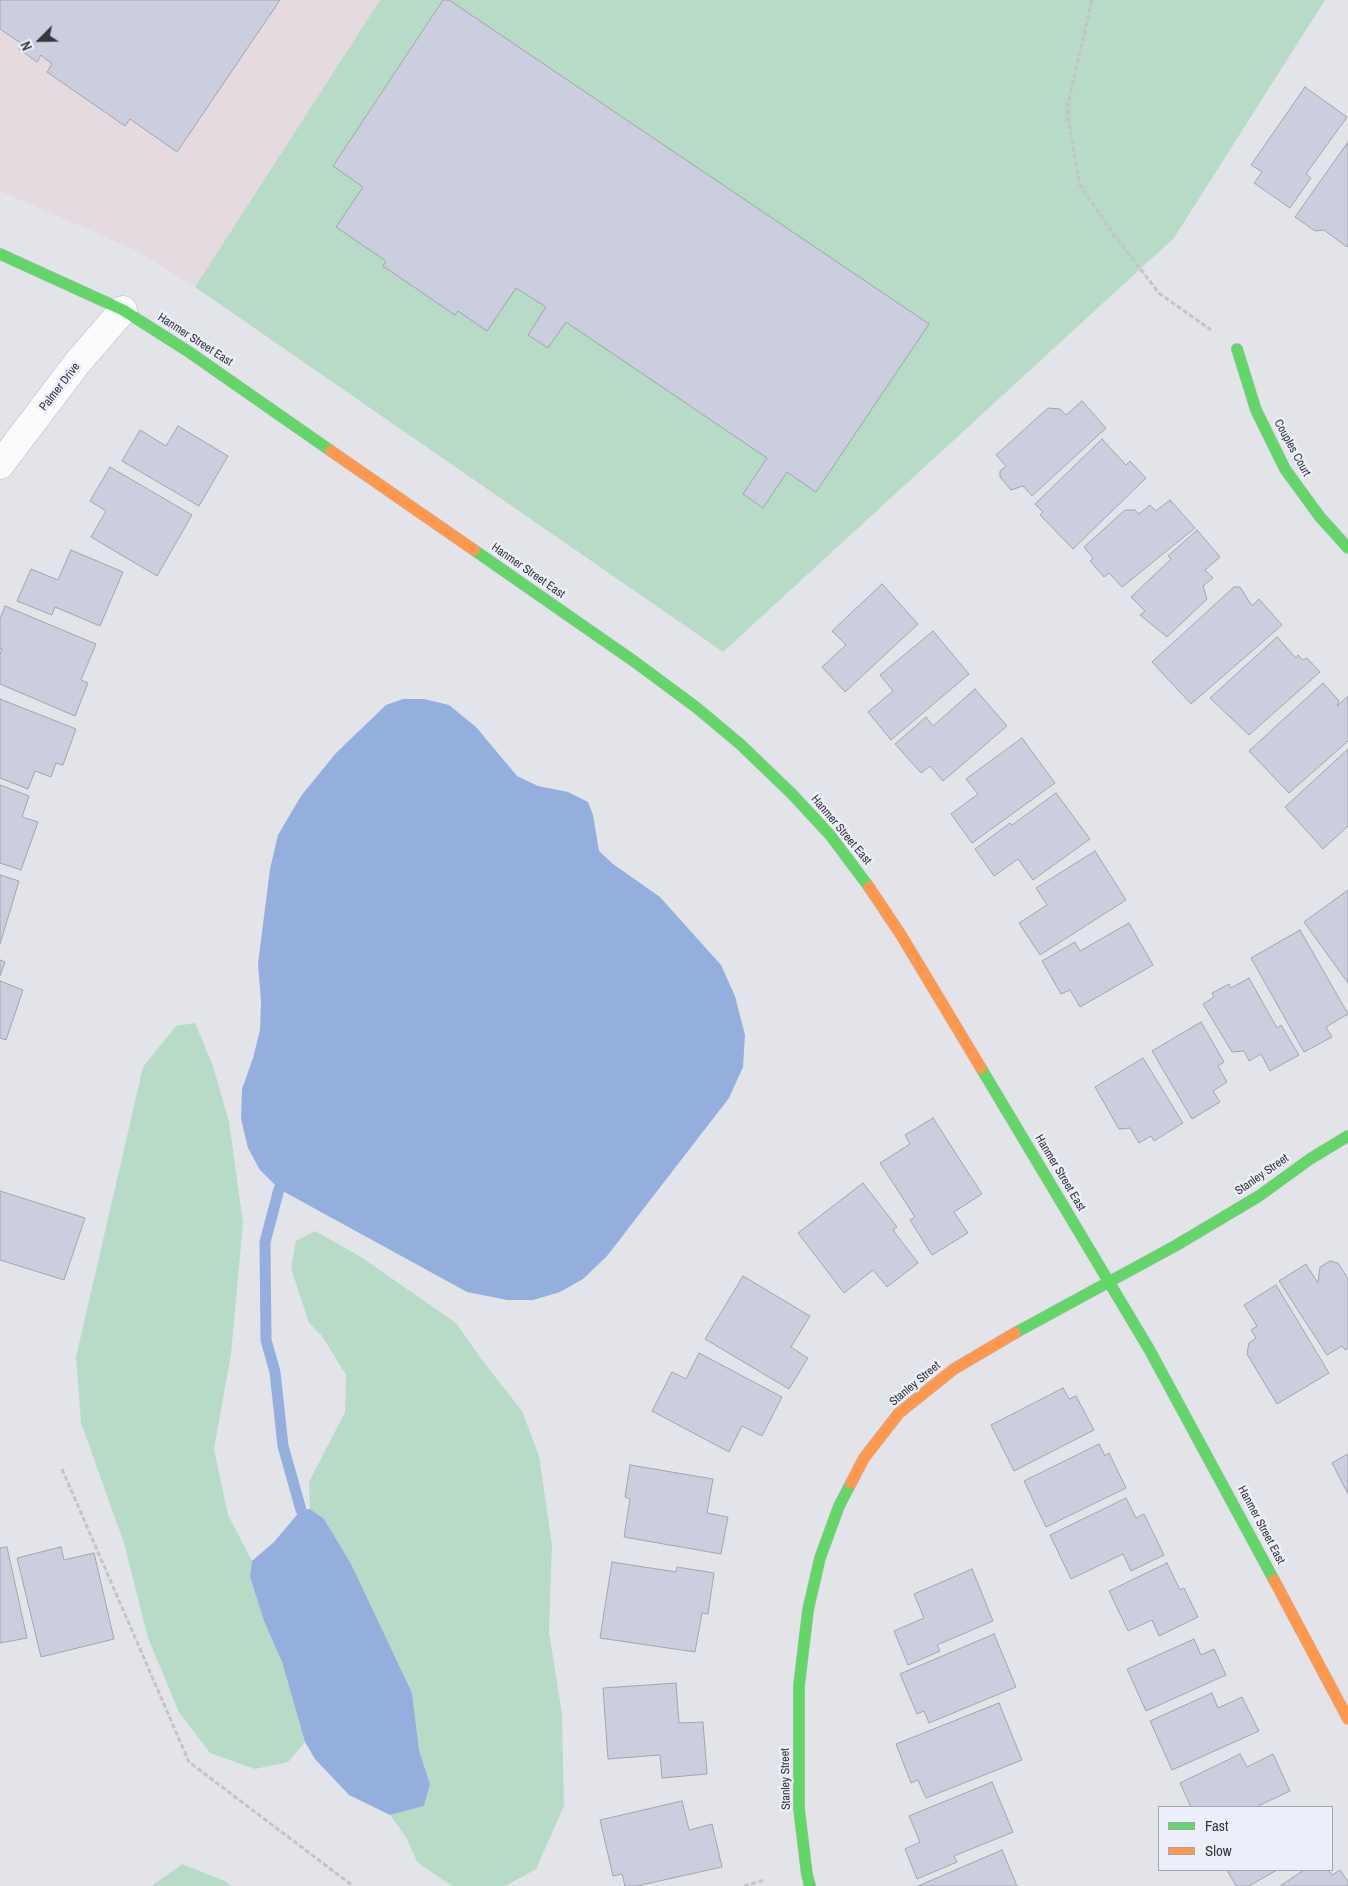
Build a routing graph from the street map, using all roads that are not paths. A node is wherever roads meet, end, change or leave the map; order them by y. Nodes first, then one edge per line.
1 (0, 254) edge
2 (123, 310) junction
3 (1237, 349) road end
4 (0, 465) edge
5 (1348, 548) edge
6 (1348, 1136) edge
7 (1108, 1282) junction
8 (1348, 1719) edge
9 (810, 1886) edge

1 - 2 street, Hanmer Street East
2 - 4 street, Palmer Drive
2 - 7 street, Hanmer Street East
3 - 5 street, Couples Court
6 - 7 street, Stanley Street
7 - 8 street, Hanmer Street East
7 - 9 street, Stanley Street

